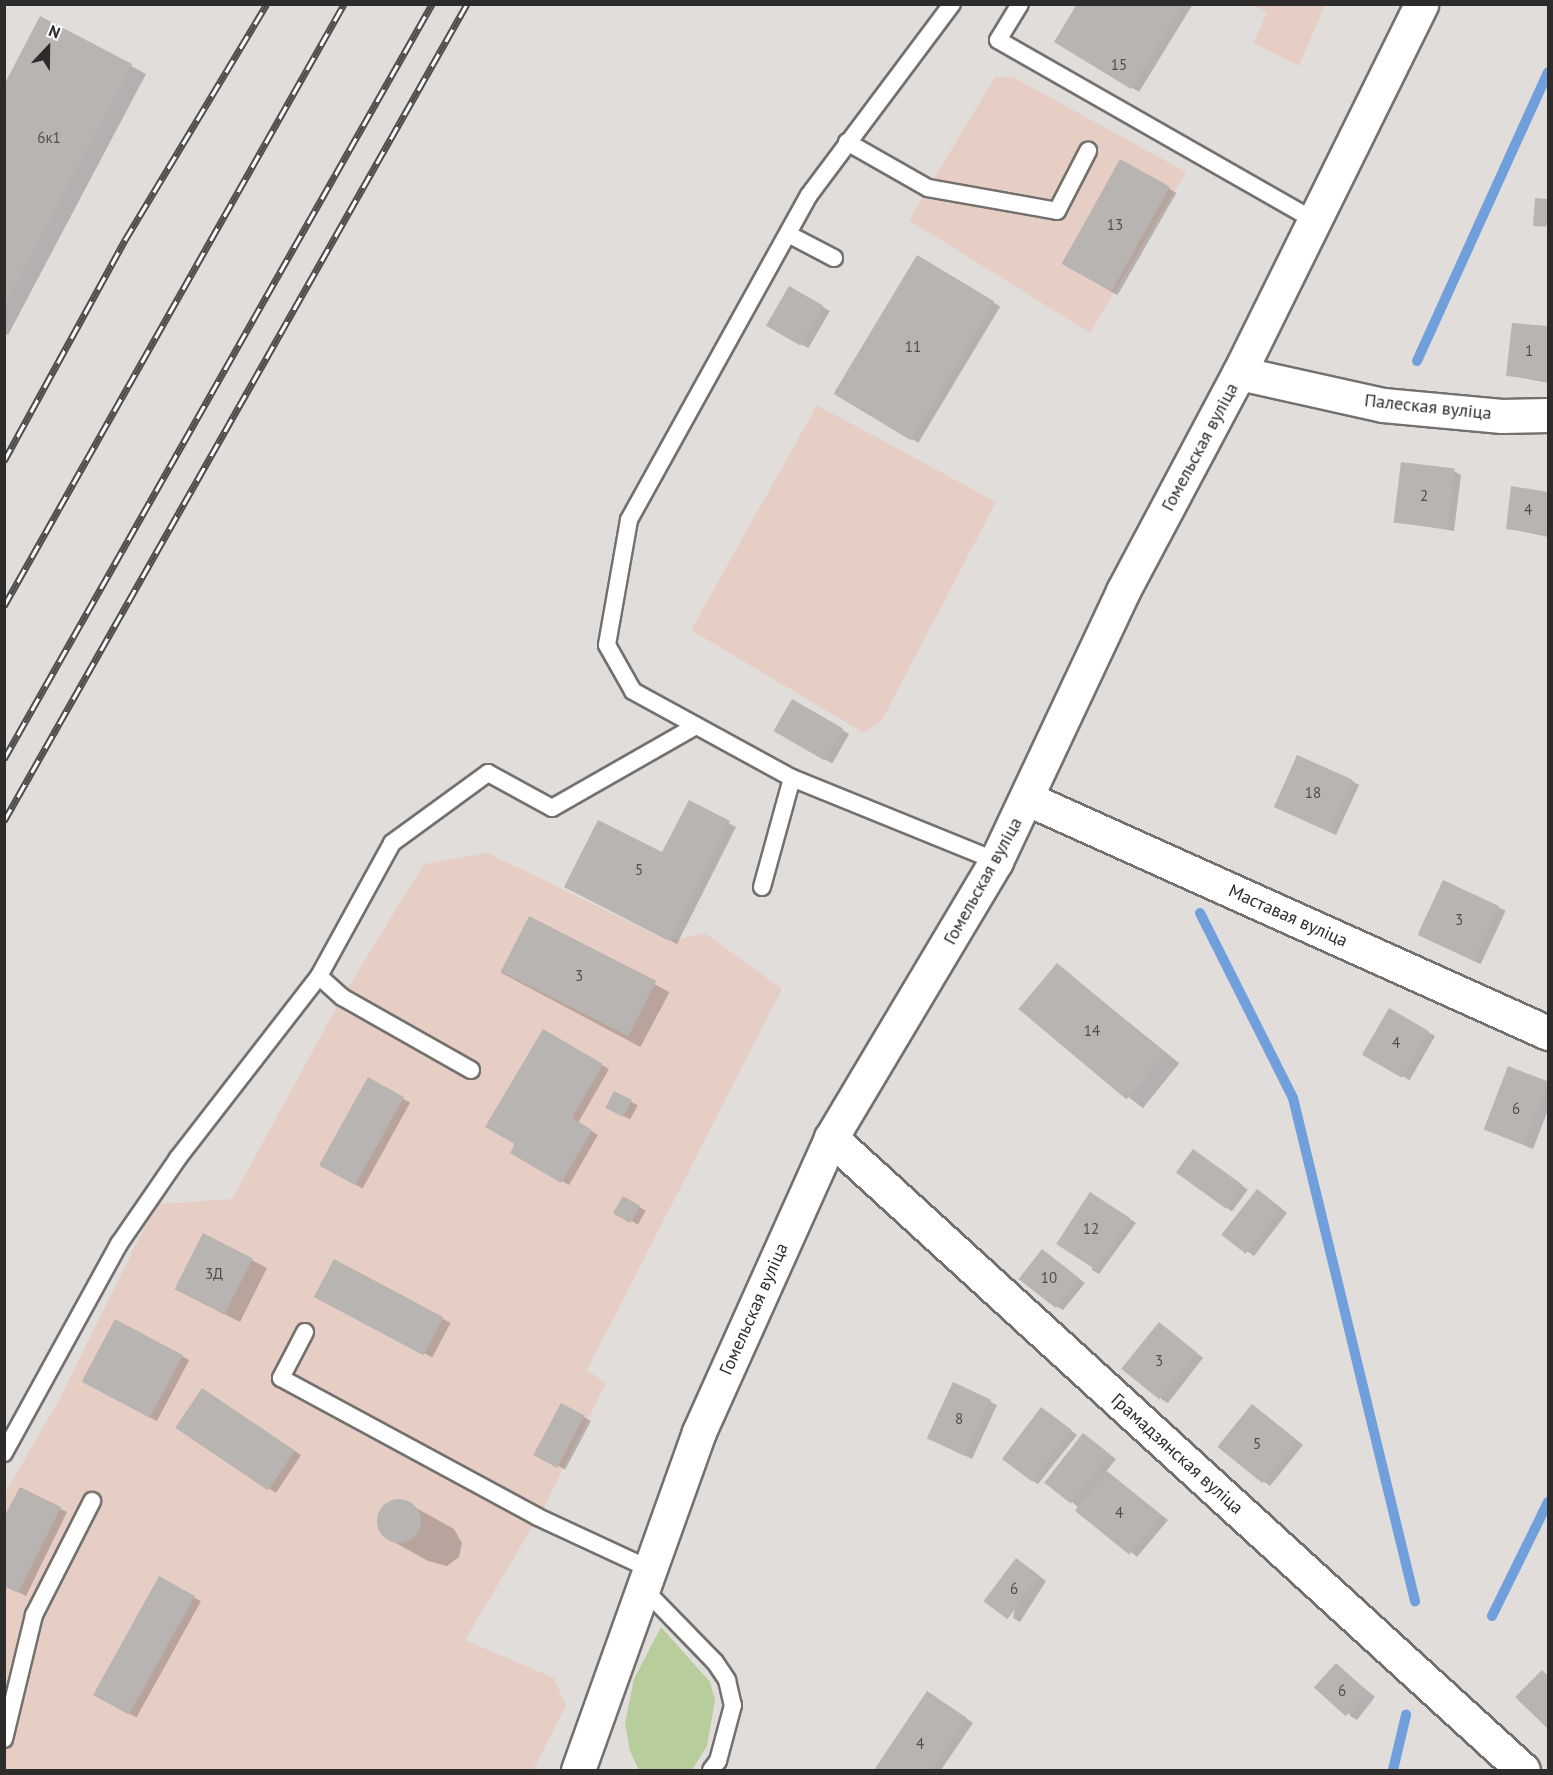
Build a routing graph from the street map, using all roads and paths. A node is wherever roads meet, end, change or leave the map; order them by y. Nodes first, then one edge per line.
1 (952, 4) edge
2 (1020, 4) edge
3 (1421, 4) edge
4 (847, 142) junction
5 (1088, 151) dead end
6 (1314, 220) junction
7 (788, 234) junction
8 (834, 258) dead end
9 (1239, 373) junction
10 (1548, 415) edge
11 (696, 726) junction
12 (792, 778) junction
13 (1028, 798) junction
14 (996, 861) junction
15 (762, 887) dead end
16 (319, 976) junction
17 (1548, 1033) edge
18 (471, 1070) dead end
19 (831, 1138) junction
20 (305, 1332) dead end
21 (4, 1453) edge
22 (92, 1501) dead end
23 (647, 1578) junction
24 (4, 1739) edge
25 (578, 1770) edge
26 (711, 1770) edge
27 (1523, 1770) edge

1 - 4 lane
2 - 6 lane
3 - 6 street, Гомельская вуліца
4 - 5 lane
4 - 7 lane
6 - 9 street, Гомельская вуліца
7 - 8 lane
7 - 11 lane
9 - 10 street, Палеская вуліца
9 - 13 street, Гомельская вуліца
11 - 12 lane
11 - 16 lane
12 - 14 lane
12 - 15 lane
13 - 14 street, Гомельская вуліца
13 - 17 street, Маставая вуліца
14 - 19 street, Гомельская вуліца
16 - 18 lane
16 - 21 lane
19 - 23 street, Гомельская вуліца
19 - 27 street, Грамадзянская вуліца
20 - 23 lane
22 - 24 lane
23 - 25 street, Гомельская вуліца
23 - 26 lane

